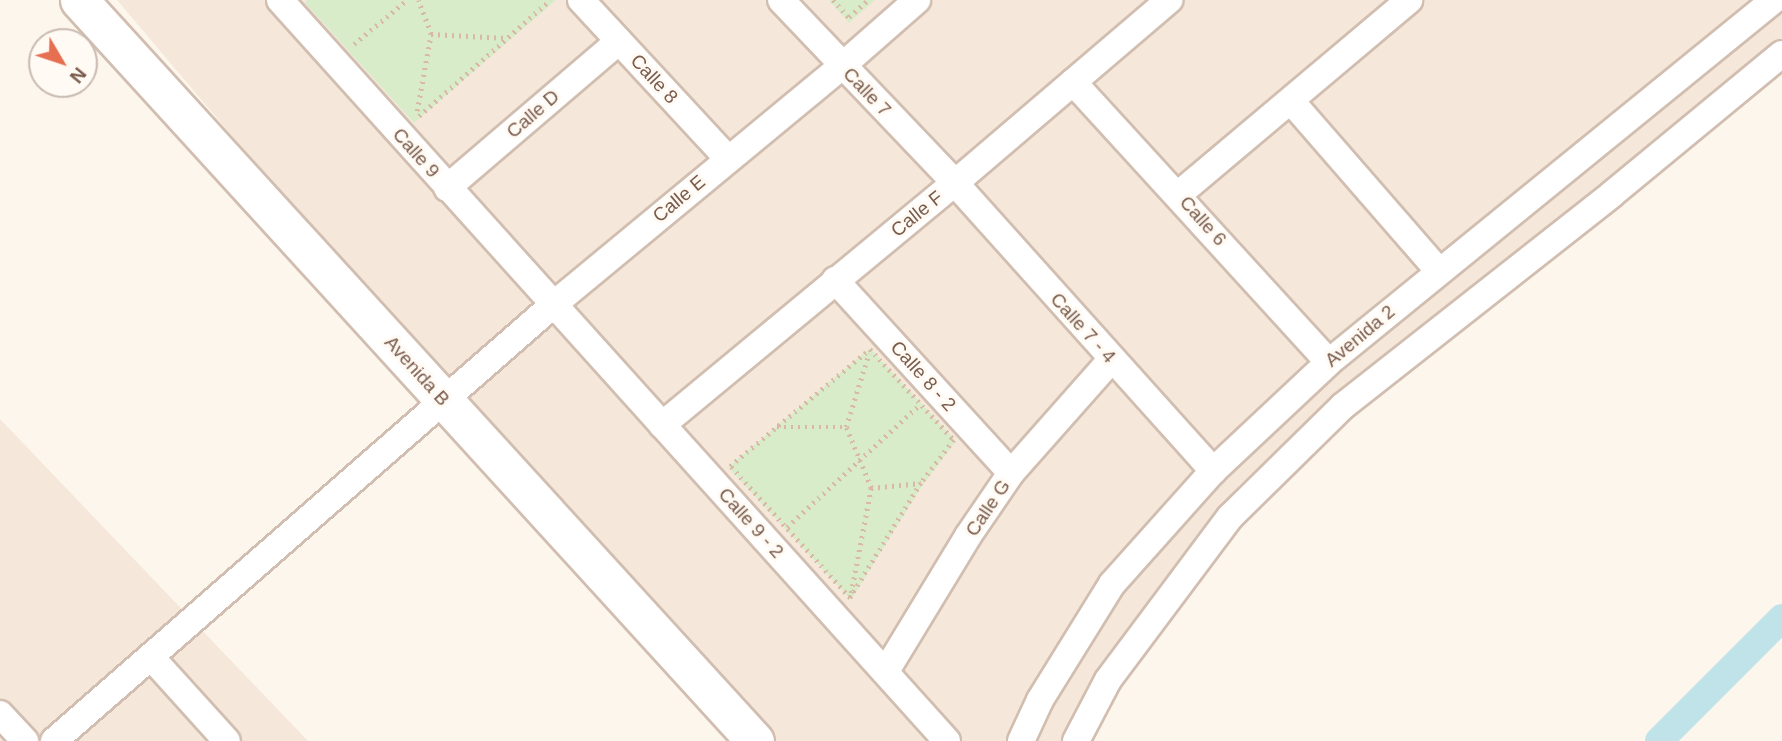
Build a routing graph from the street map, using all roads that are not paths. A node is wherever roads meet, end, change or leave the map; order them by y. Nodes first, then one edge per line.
1 (79, 0) edge
2 (279, 0) edge
3 (581, 0) edge
4 (781, 0) edge
5 (916, 0) edge
6 (1169, 0) edge
7 (1409, 0) edge
8 (1774, 0) edge
9 (619, 41) junction
10 (1782, 54) edge
11 (842, 66) junction
12 (1073, 82) junction
13 (1291, 101) junction
14 (728, 159) junction
15 (955, 184) junction
16 (447, 188) junction
17 (1179, 194) junction
18 (1439, 271) junction
19 (835, 280) junction
20 (553, 305) junction
21 (1111, 360) junction
22 (1329, 362) junction
23 (445, 402) junction
24 (662, 425) junction
25 (1213, 471) junction
26 (1011, 473) junction
27 (151, 657) junction
28 (886, 671) junction
29 (0, 714) edge
30 (25, 741) edge
31 (54, 741) edge
32 (227, 741) edge
33 (755, 741) edge
34 (947, 741) edge
35 (1021, 741) edge
36 (1076, 741) edge

1 - 23 main road, Avenida B
2 - 16 street, Calle 9
3 - 9 street, Calle 8
4 - 11 street, Calle 7
5 - 11 street, Calle E
6 - 12 street, Calle F
7 - 13 street
8 - 18 street, Avenida 2
9 - 14 street, Calle 8
9 - 16 street, Calle D
10 - 36 street
11 - 14 street, Calle E
11 - 15 street, Calle 7
12 - 15 street, Calle F
12 - 17 street, Calle 6
13 - 17 street
13 - 18 street
14 - 20 street, Calle E
15 - 19 street, Calle F
15 - 21 street, Calle 7 - 4
16 - 20 street, Calle 9
17 - 22 street, Calle 6
18 - 22 street, Avenida 2
19 - 24 street, Calle F
19 - 26 street, Calle 8 - 2
20 - 23 street, Calle E
20 - 24 street, Calle 9 - 2
21 - 25 street, Calle 7 - 4
21 - 26 street, Calle G
22 - 25 street, Avenida 2
23 - 27 street, Calle E
23 - 33 main road, Avenida B
24 - 28 street, Calle 9 - 2
25 - 35 street, Avenida 2
26 - 28 street, Calle G
27 - 31 street, Calle E
27 - 32 street
28 - 34 street, Calle 9 - 2
29 - 30 street

